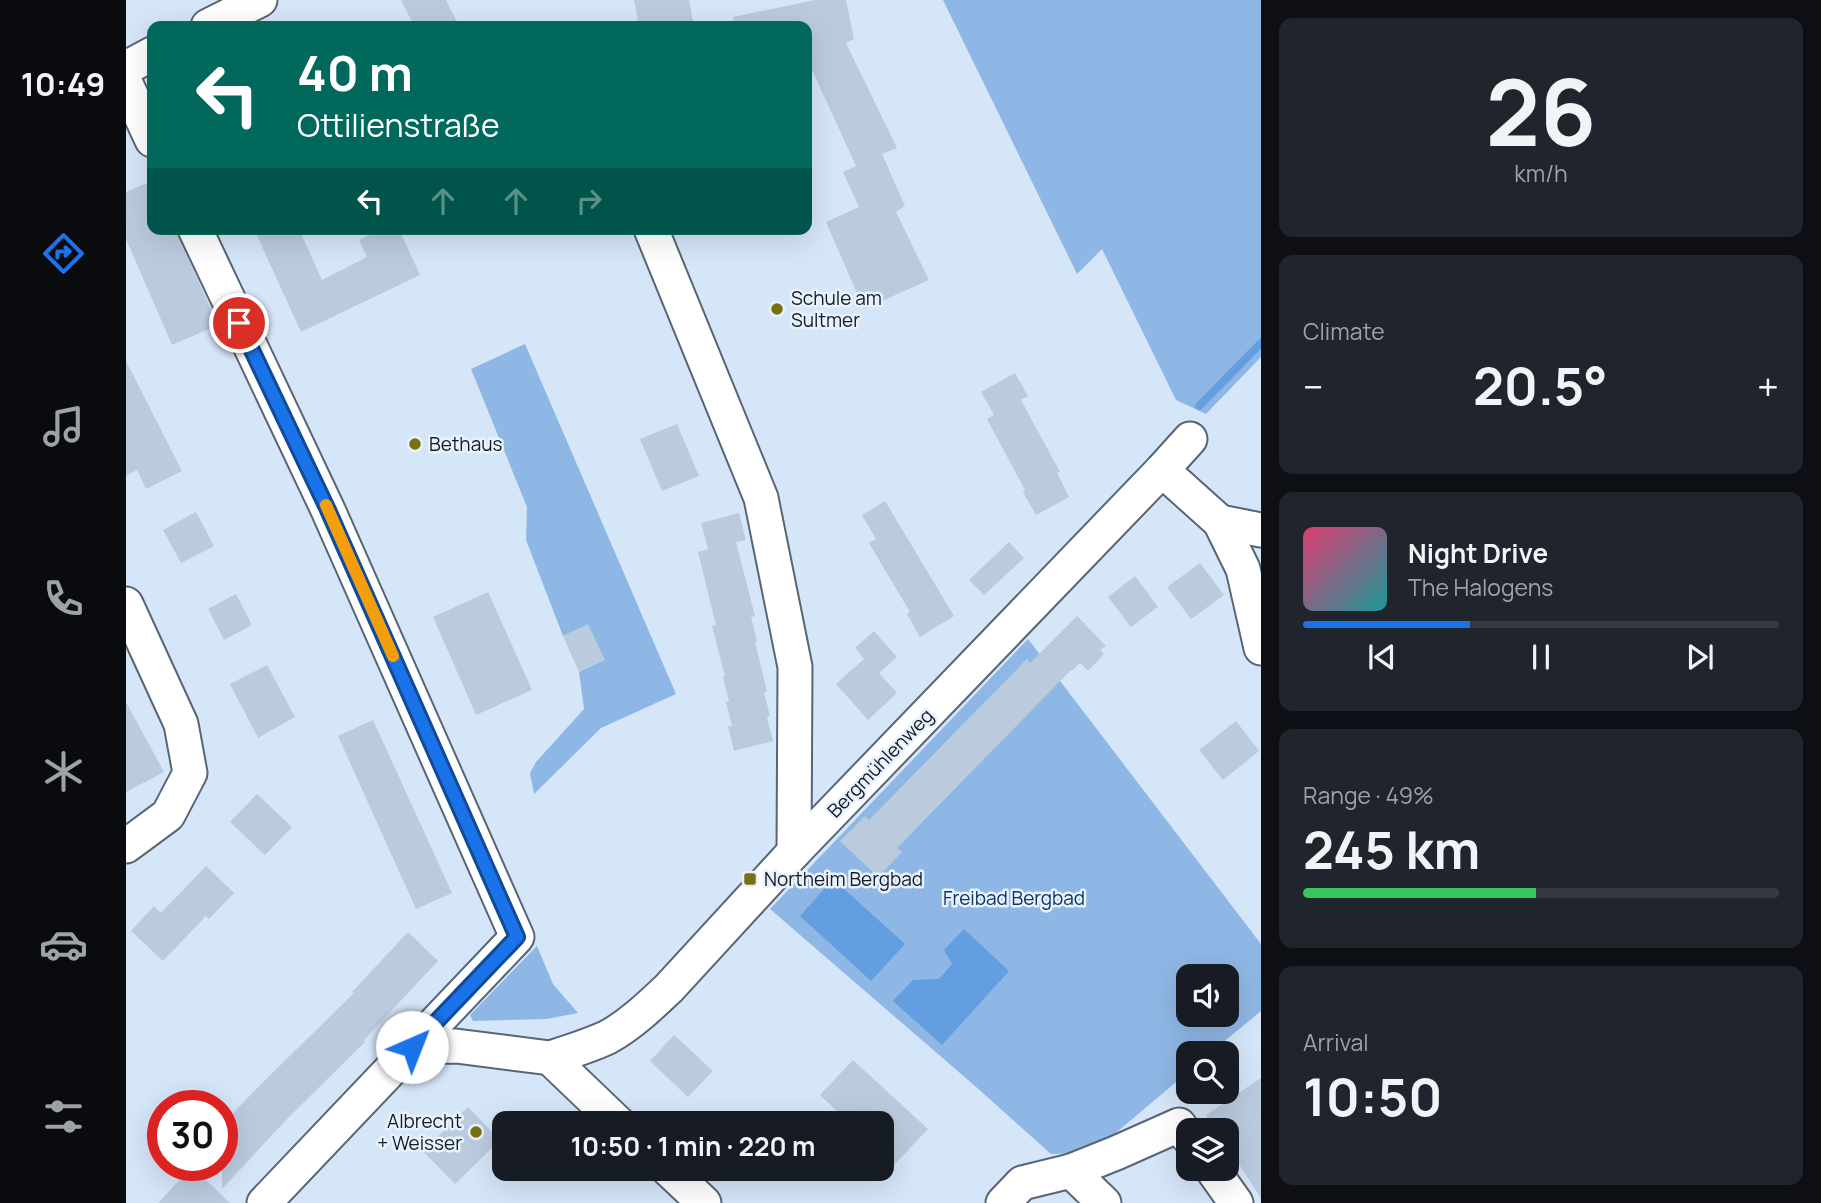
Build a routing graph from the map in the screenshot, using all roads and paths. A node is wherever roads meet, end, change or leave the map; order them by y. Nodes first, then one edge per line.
1 (260, 0) edge
2 (218, 21) edge
3 (147, 57) edge
4 (126, 68) edge
5 (126, 84) edge
6 (147, 129) edge
7 (198, 235) edge
8 (653, 235) edge
9 (1190, 439) dead end
10 (1163, 470) junction
11 (1220, 522) junction
12 (1261, 530) edge
13 (126, 604) edge
14 (1261, 648) edge
15 (126, 846) edge
16 (794, 852) junction
17 (412, 1047) junction
18 (550, 1058) junction
19 (605, 1111) edge
20 (1176, 1126) edge
21 (1071, 1171) junction
22 (1221, 1181) edge
23 (264, 1203) edge
24 (1003, 1203) edge
25 (1104, 1203) edge
26 (1237, 1203) edge

1 - 2 street
3 - 4 street
5 - 6 street
7 - 17 street
8 - 16 street
9 - 10 street, Bergmühlenweg
10 - 11 street
10 - 16 street, Bergmühlenweg
11 - 12 street
11 - 14 street
13 - 15 street
16 - 18 street, Bergmühlenweg
17 - 18 street
17 - 23 street
18 - 19 street
20 - 21 street
21 - 24 street
21 - 25 street
22 - 26 street

